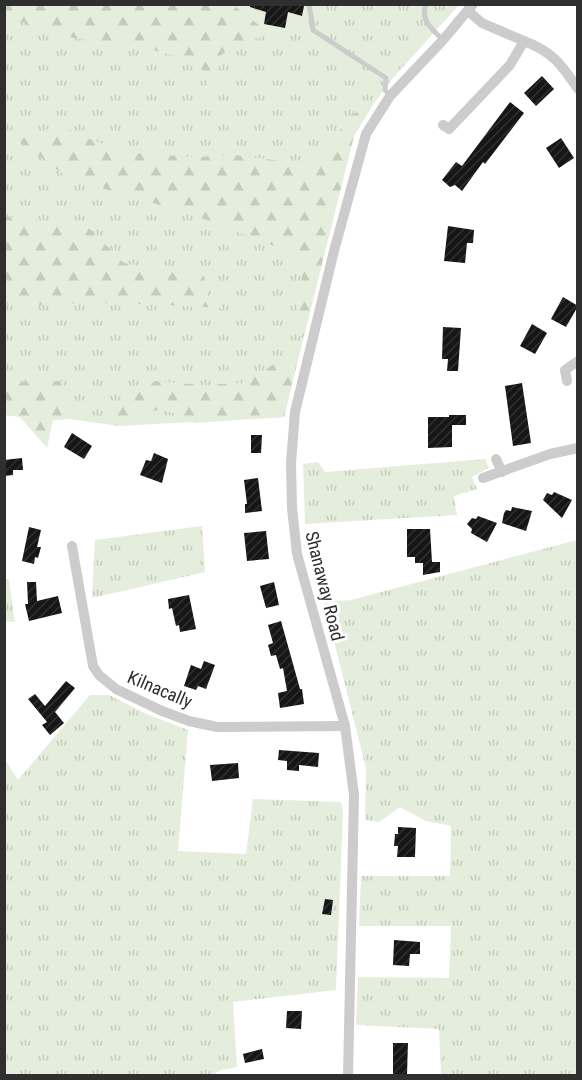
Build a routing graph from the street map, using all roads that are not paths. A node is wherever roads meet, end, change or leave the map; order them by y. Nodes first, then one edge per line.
1 (309, 4) edge
2 (426, 4) edge
3 (470, 8) edge
4 (443, 40) junction
5 (524, 41) junction
6 (578, 89) edge
7 (390, 96) junction
8 (444, 124) dead end
9 (578, 361) edge
10 (567, 381) dead end
11 (578, 448) edge
12 (496, 459) dead end
13 (502, 472) junction
14 (483, 478) dead end
15 (72, 546) dead end
16 (345, 726) junction
17 (348, 1076) edge

1 - 7 lane
2 - 4 lane
3 - 4 street, Shanaway Road
3 - 5 street
4 - 7 street, Shanaway Road
5 - 6 street
5 - 8 street
7 - 16 street, Shanaway Road
9 - 10 street
11 - 13 street
12 - 13 street
13 - 14 street
15 - 16 street, Kilnacally
16 - 17 street, Shanaway Road

